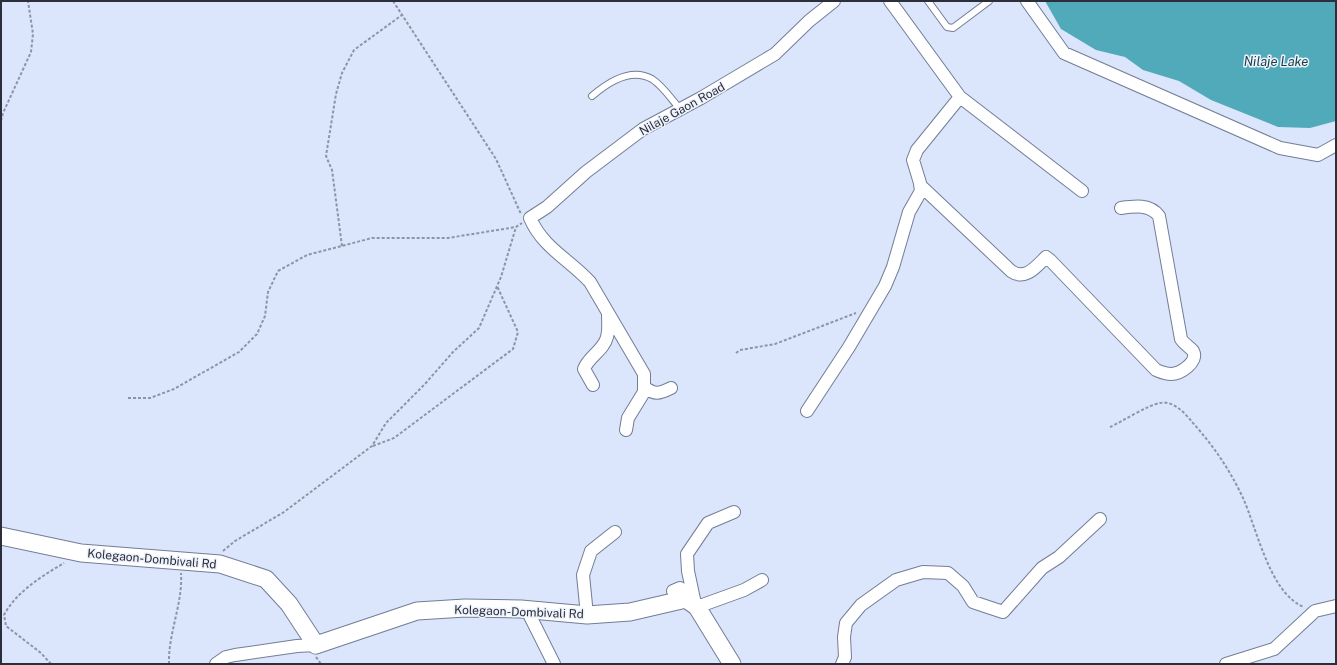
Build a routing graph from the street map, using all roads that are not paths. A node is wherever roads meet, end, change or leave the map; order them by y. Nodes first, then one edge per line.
1 (834, 1) edge
2 (890, 1) edge
3 (929, 1) edge
4 (989, 1) edge
5 (1027, 1) edge
6 (592, 96) dead end
7 (960, 97) junction
8 (680, 109) junction
9 (1336, 145) edge
10 (920, 184) junction
11 (1082, 191) dead end
12 (1121, 208) dead end
13 (608, 313) junction
14 (593, 385) dead end
15 (644, 386) junction
16 (671, 388) dead end
17 (807, 411) dead end
18 (626, 430) dead end
19 (734, 512) dead end
20 (1100, 519) dead end
21 (615, 532) dead end
22 (1, 536) edge
23 (762, 580) dead end
24 (688, 600) junction
25 (1336, 606) edge
26 (527, 610) junction
27 (587, 615) junction
28 (316, 645) junction
29 (226, 661) edge
30 (216, 664) edge
31 (554, 664) edge
32 (732, 664) edge
33 (842, 664) edge
34 (1226, 664) edge

1 - 8 street, Nilaje Gaon Road
2 - 7 street
3 - 4 lane
5 - 9 street
6 - 8 lane
7 - 10 street
7 - 11 street
8 - 13 street, Nilaje Gaon Road
10 - 12 street
10 - 17 street
13 - 14 street
13 - 15 street
15 - 16 street
15 - 18 street
19 - 24 street
20 - 33 street
21 - 27 street
22 - 28 street, Kolegaon-Dombivali Rd
23 - 24 street
24 - 27 street, Kolegaon-Dombivali Rd
24 - 32 street
25 - 34 street
26 - 27 street, Kolegaon-Dombivali Rd
26 - 28 street, Kolegaon-Dombivali Rd
26 - 31 street
28 - 29 street
29 - 30 street

